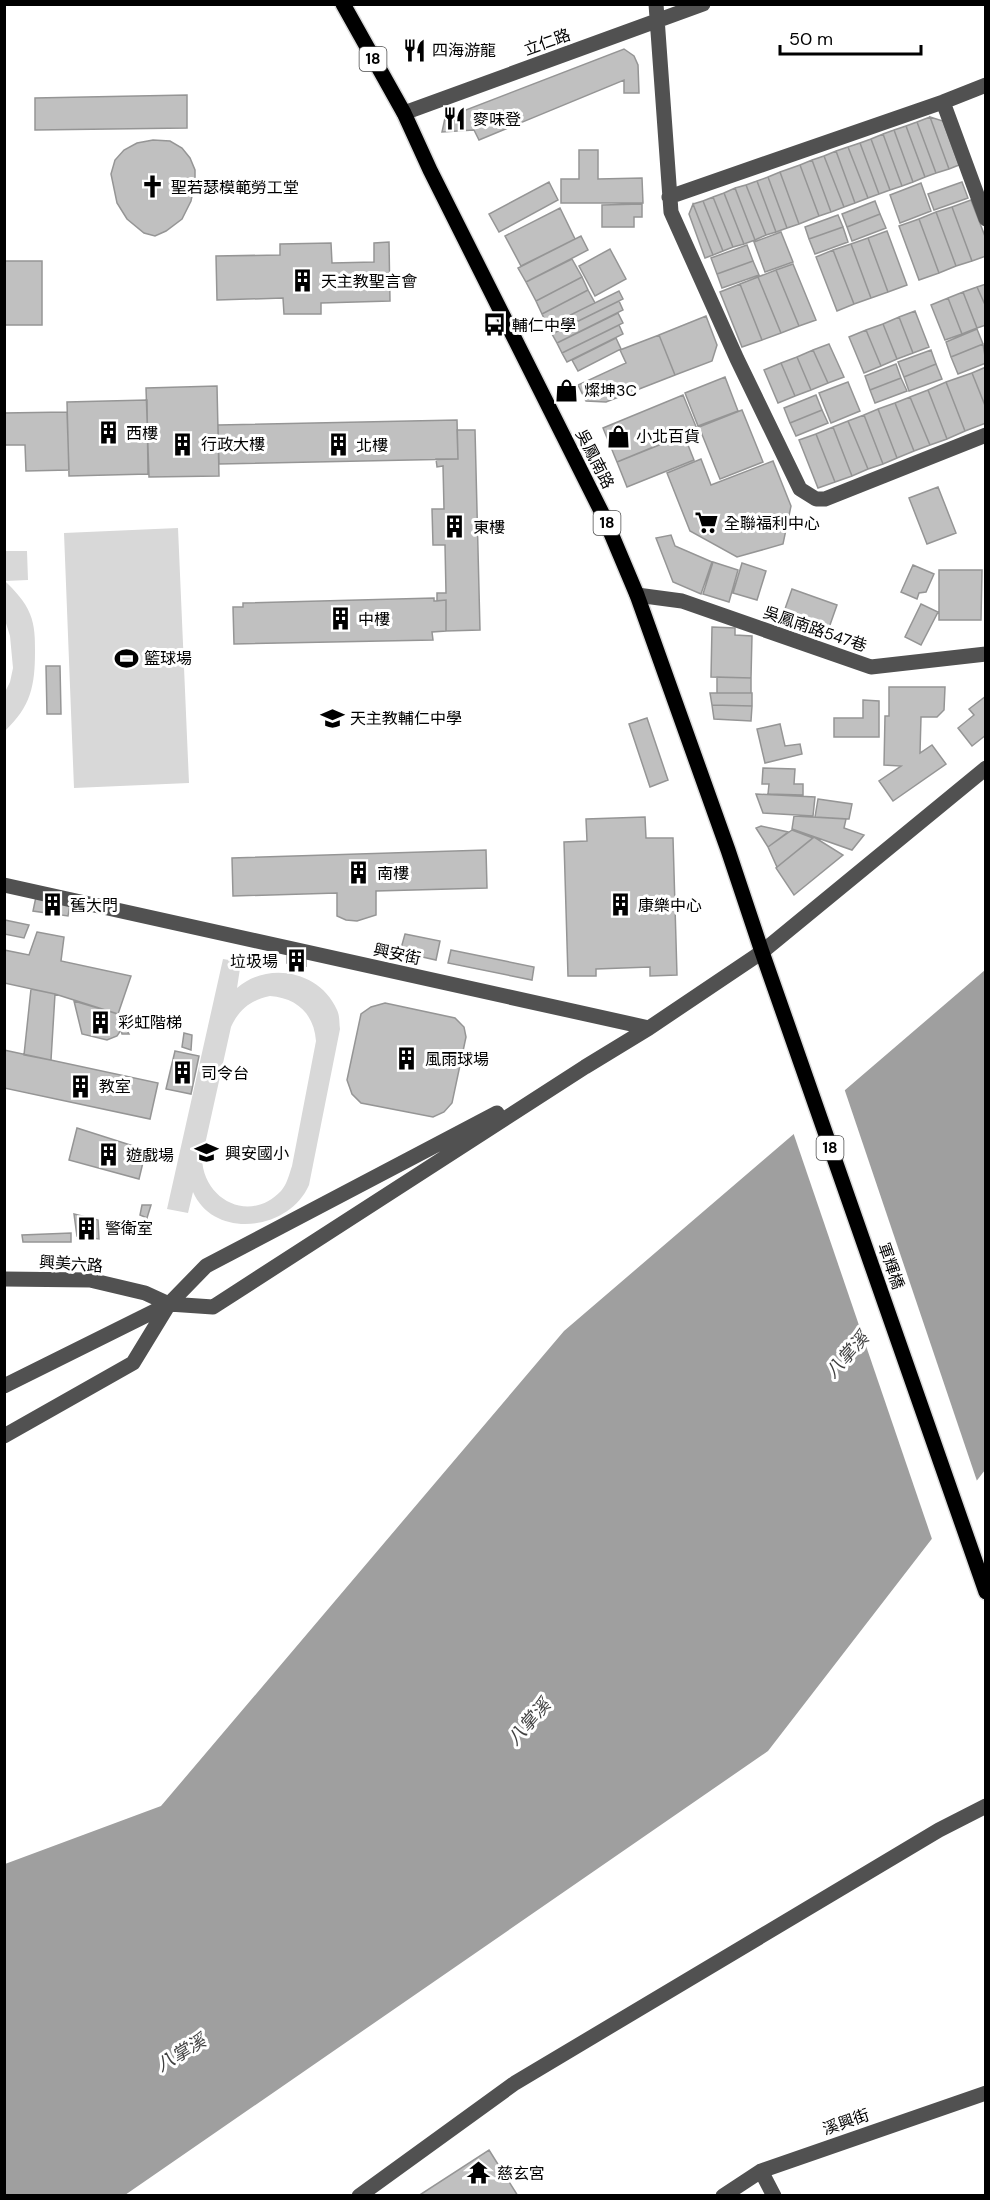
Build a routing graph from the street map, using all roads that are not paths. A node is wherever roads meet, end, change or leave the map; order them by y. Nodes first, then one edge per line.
1 (343, 4) edge
2 (656, 4) edge
3 (703, 4) edge
4 (657, 22) junction
5 (986, 85) edge
6 (943, 102) junction
7 (404, 113) junction
8 (669, 197) junction
9 (982, 200) edge
10 (986, 219) edge
11 (986, 435) edge
12 (637, 595) junction
13 (986, 654) edge
14 (986, 768) edge
15 (4, 885) edge
16 (762, 952) junction
17 (649, 1028) junction
18 (585, 1067) junction
19 (4, 1279) edge
20 (168, 1304) junction
21 (4, 1386) edge
22 (4, 1436) edge
23 (986, 1592) edge
24 (986, 1806) edge
25 (986, 2093) edge
26 (761, 2171) junction
27 (359, 2196) edge
28 (723, 2196) edge
29 (774, 2196) edge

1 - 7 main road, 吳鳳南路 / 18
2 - 4 street
3 - 4 street, 立仁路
4 - 7 street, 立仁路
4 - 8 street
5 - 6 street
6 - 8 street
6 - 9 street
7 - 12 main road, 吳鳳南路 / 18
8 - 11 street
9 - 10 street
12 - 13 street, 吳鳳南路547巷
12 - 16 main road, 吳鳳南路 / 18
14 - 16 street
15 - 17 street, 興安街
16 - 17 street
16 - 23 main road, 軍輝橋 / 18
17 - 18 street
18 - 20 street
18 - 20 street
19 - 20 street, 興美六路
20 - 21 street
20 - 22 street
24 - 27 street
25 - 26 street, 溪興街
26 - 28 street, 溪興街
26 - 29 street

